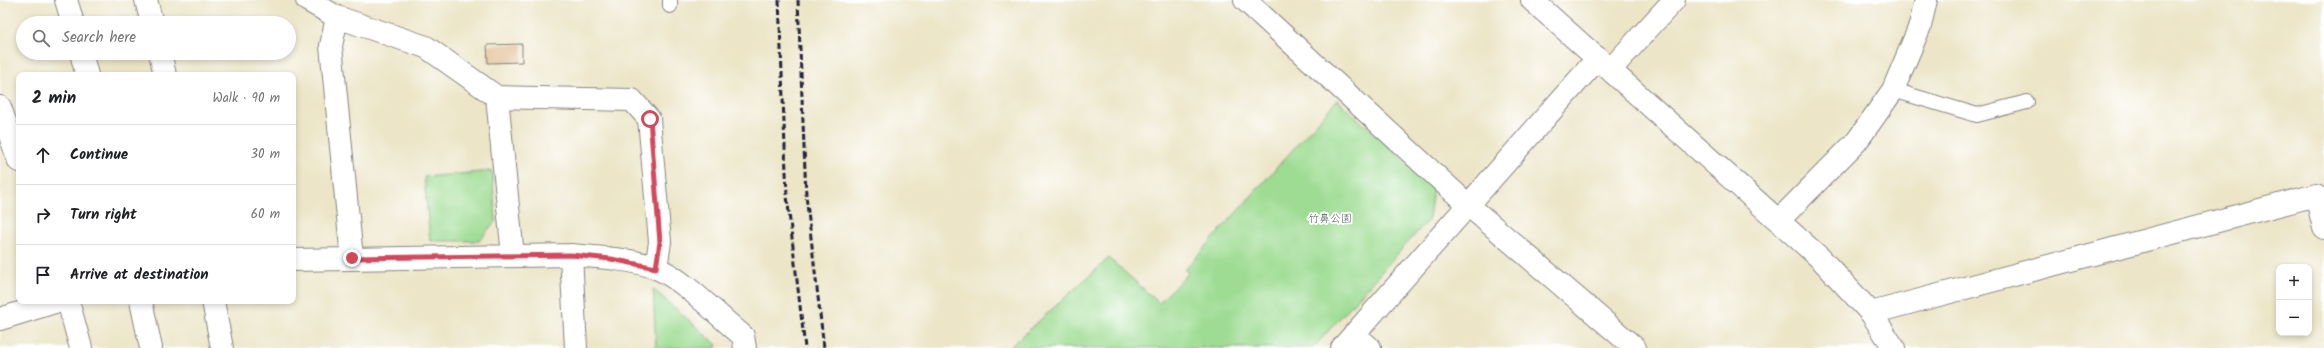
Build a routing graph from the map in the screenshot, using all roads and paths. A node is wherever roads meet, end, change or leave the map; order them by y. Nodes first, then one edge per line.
1 (66, 0) edge
2 (146, 0) edge
3 (307, 0) edge
4 (1245, 0) edge
5 (1532, 0) edge
6 (1674, 0) edge
7 (1926, 0) edge
8 (71, 16) edge
9 (150, 16) edge
10 (337, 17) junction
11 (83, 60) edge
12 (162, 60) edge
13 (1604, 63) junction
14 (86, 72) edge
15 (164, 72) edge
16 (1893, 90) junction
17 (497, 98) junction
18 (2027, 102) dead end
19 (0, 107) edge
20 (16, 152) edge
21 (2320, 194) edge
22 (1468, 205) junction
23 (1779, 220) junction
24 (2324, 228) edge
25 (571, 255) junction
26 (513, 256) junction
27 (352, 258) junction
28 (296, 260) edge
29 (656, 268) junction
30 (48, 304) edge
31 (69, 304) edge
32 (142, 304) edge
33 (214, 304) edge
34 (1871, 313) junction
35 (0, 319) edge
36 (1355, 343) edge
37 (81, 348) edge
38 (151, 348) edge
39 (222, 348) edge
40 (576, 348) edge
41 (745, 348) edge
42 (1635, 348) edge
43 (1894, 348) edge

1 - 8 street
2 - 9 street
3 - 10 street
4 - 22 street
5 - 13 street
6 - 13 street
7 - 16 street
10 - 17 street
10 - 27 street
11 - 14 street
12 - 15 street
13 - 22 street
13 - 23 street
16 - 18 lane
16 - 23 street
17 - 26 street
17 - 29 street
19 - 20 street
21 - 24 street
21 - 34 street
22 - 36 street
22 - 42 street
23 - 34 street
25 - 26 street
25 - 29 street
25 - 40 street
26 - 27 street
27 - 28 street
29 - 41 street
30 - 35 street
31 - 37 street
32 - 38 street
33 - 39 street
34 - 43 street

